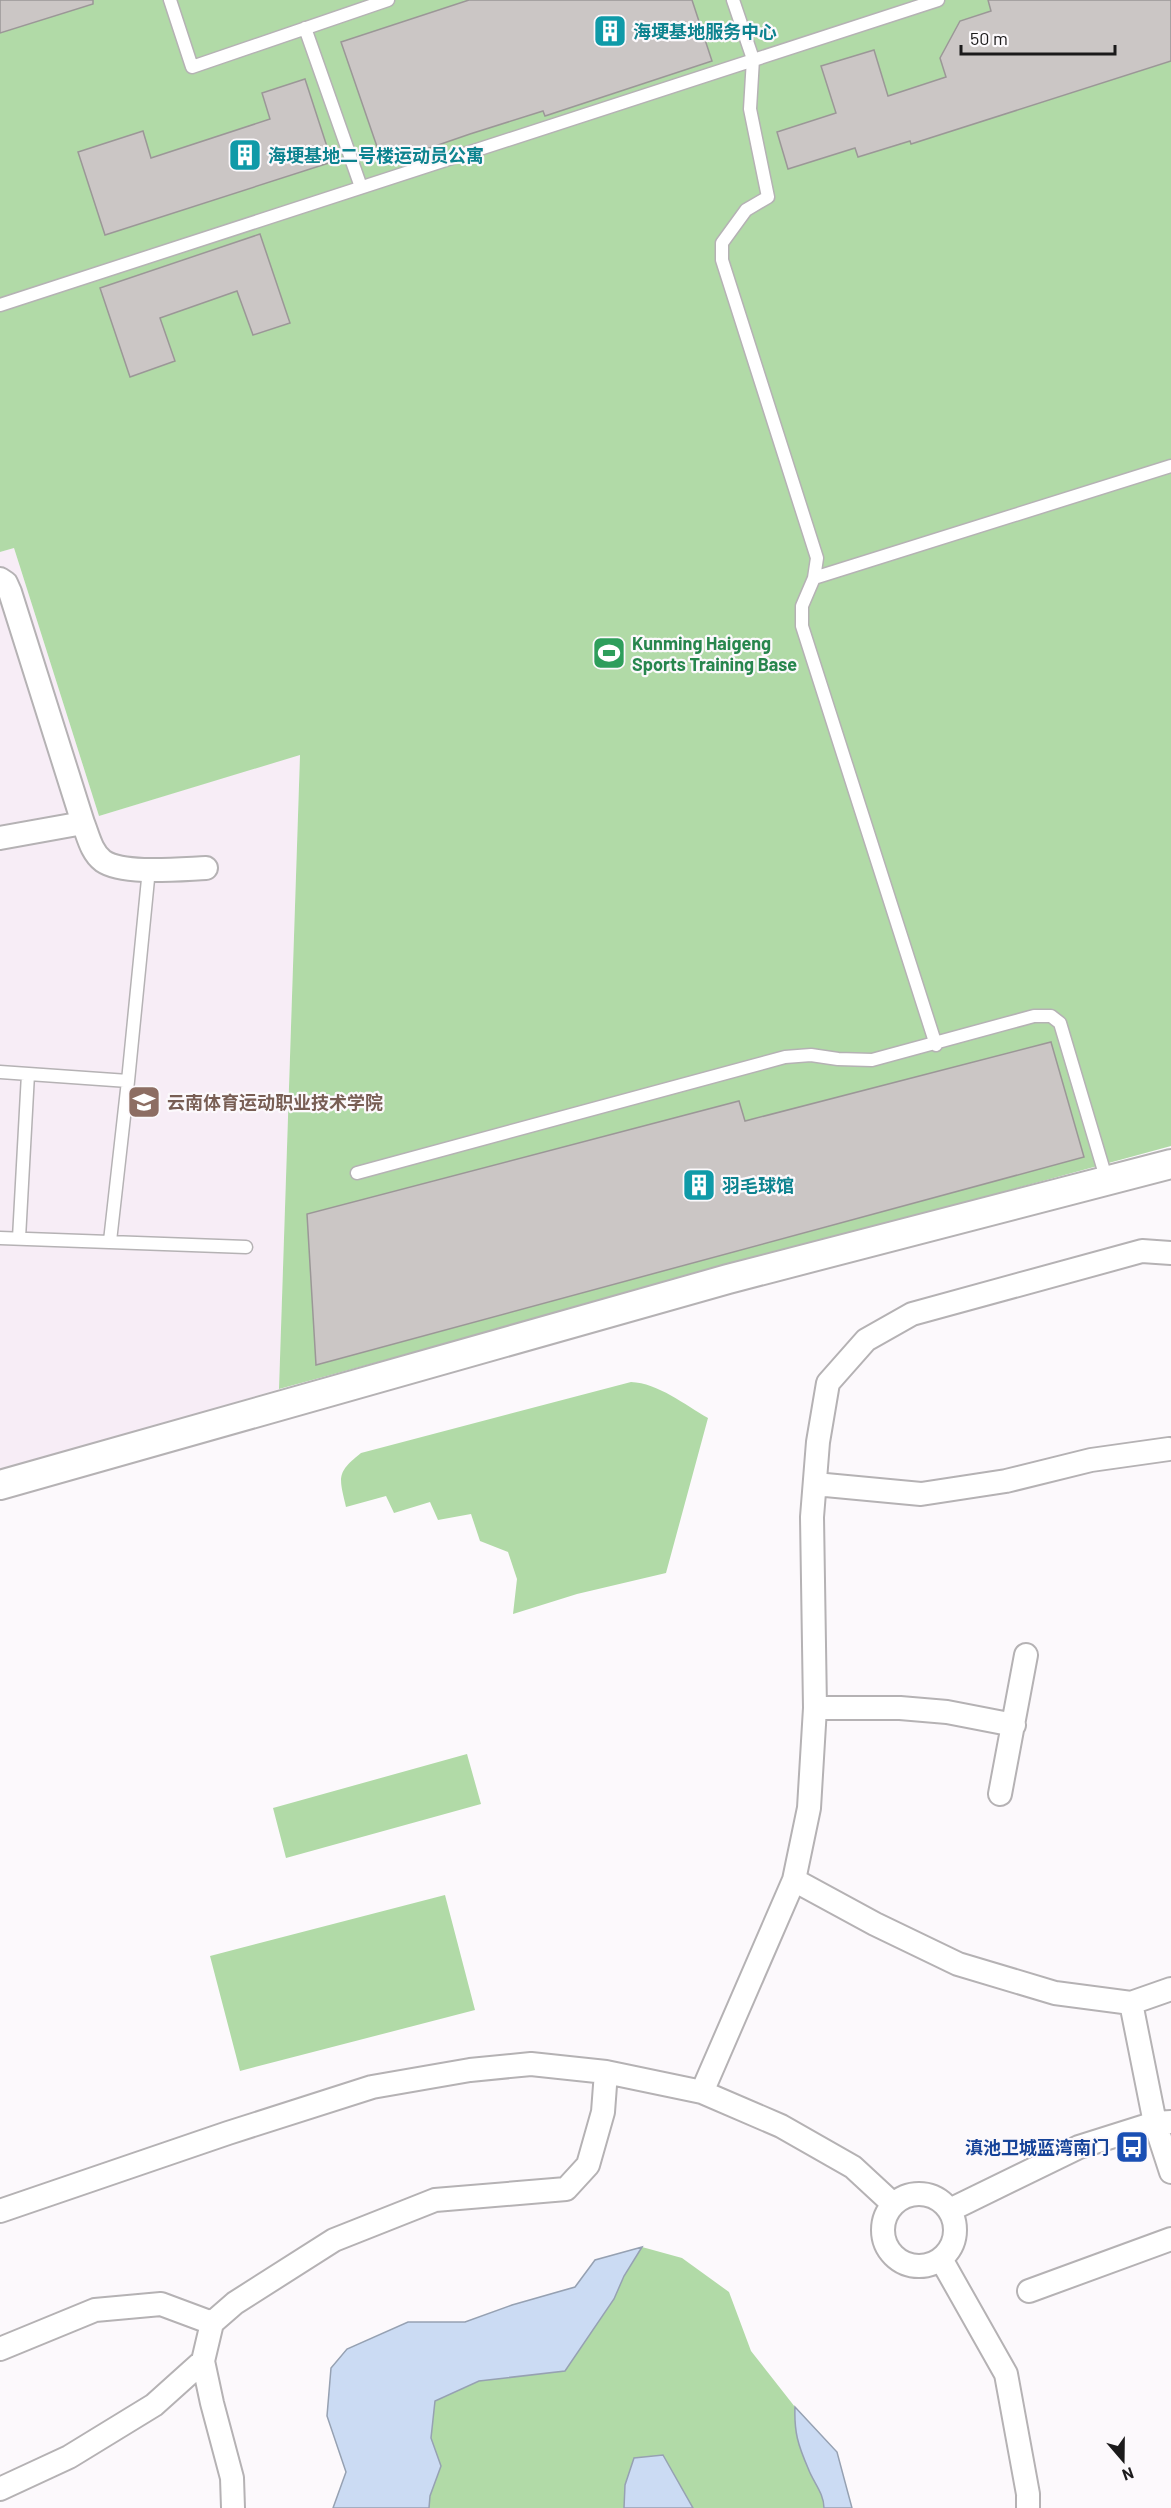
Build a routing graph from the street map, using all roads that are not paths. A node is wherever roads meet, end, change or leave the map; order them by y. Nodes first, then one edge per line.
1 (170, 0) edge
2 (388, 0) edge
3 (733, 0) edge
4 (938, 0) edge
5 (305, 28) junction
6 (753, 59) junction
7 (361, 187) junction
8 (0, 305) edge
9 (1171, 466) edge
10 (814, 578) junction
11 (0, 579) edge
12 (83, 823) junction
13 (0, 838) edge
14 (206, 868) dead end
15 (149, 869) junction
16 (936, 1045) junction
17 (0, 1072) edge
18 (28, 1074) junction
19 (128, 1081) junction
20 (1171, 1164) edge
21 (357, 1173) dead end
22 (1107, 1181) junction
23 (0, 1238) edge
24 (19, 1238) junction
25 (110, 1241) junction
26 (246, 1247) dead end
27 (1171, 1253) edge
28 (1169, 1449) dead end
29 (815, 1484) junction
30 (0, 1485) edge
31 (1026, 1655) dead end
32 (815, 1708) junction
33 (1014, 1725) junction
34 (1000, 1794) dead end
35 (794, 1880) junction
36 (1171, 1989) edge
37 (1131, 2003) junction
38 (606, 2072) junction
39 (702, 2092) junction
40 (1163, 2122) edge
41 (1171, 2172) edge
42 (893, 2204) junction
43 (950, 2210) junction
44 (0, 2211) edge
45 (1171, 2240) edge
46 (941, 2259) junction
47 (1029, 2291) dead end
48 (212, 2324) junction
49 (0, 2349) edge
50 (203, 2361) junction
51 (0, 2489) edge
52 (233, 2508) edge
53 (1028, 2508) edge

1 - 5 lane
2 - 5 lane
3 - 6 lane
4 - 6 lane
5 - 7 lane
6 - 7 lane
6 - 10 lane
7 - 8 lane
9 - 10 lane
10 - 16 lane
11 - 12 street
12 - 13 street
12 - 15 street
14 - 15 street
15 - 19 lane
16 - 21 lane
16 - 22 lane
17 - 18 lane
18 - 19 lane
18 - 24 lane
19 - 25 lane
20 - 22 street
22 - 30 street
23 - 24 lane
24 - 25 lane
25 - 26 lane
27 - 29 street
28 - 29 street
29 - 32 street
31 - 33 street
32 - 33 street
32 - 35 street
33 - 34 street
35 - 37 street
35 - 39 street
36 - 37 street
37 - 40 street
38 - 39 street
38 - 44 street
38 - 48 street
39 - 42 street
40 - 41 street
40 - 43 street
42 - 43 street
42 - 46 street
43 - 46 street
45 - 47 street
46 - 53 street
48 - 49 street
48 - 50 street
50 - 51 street
50 - 52 street

